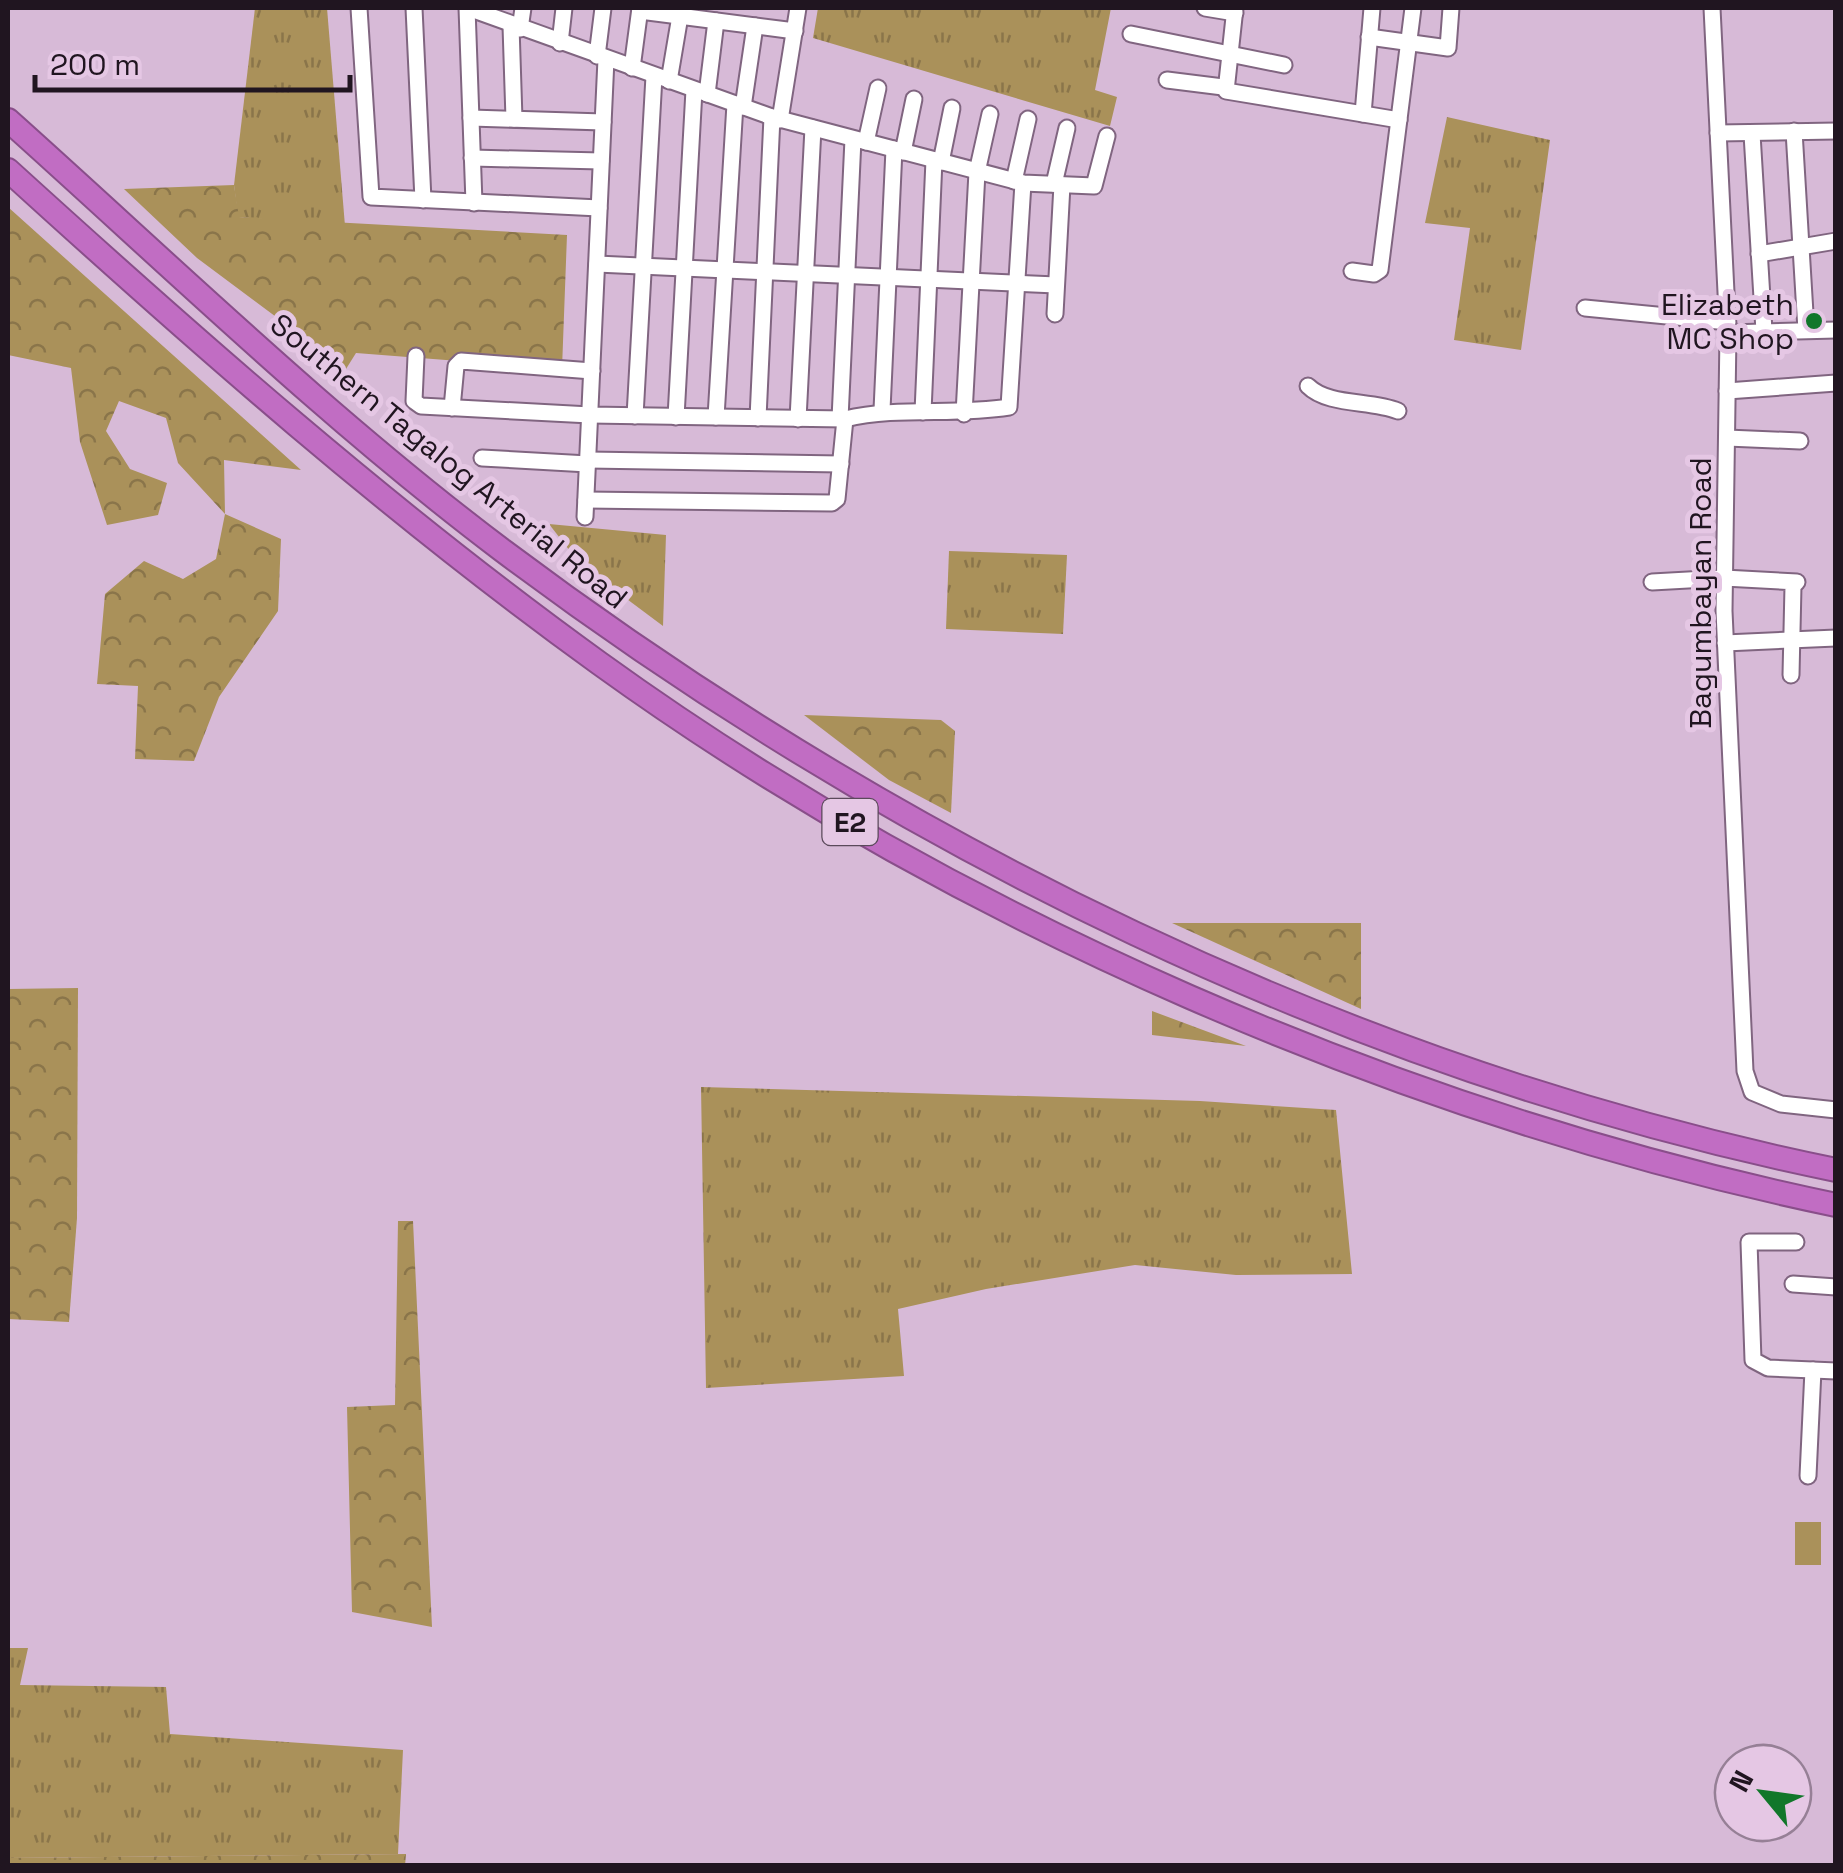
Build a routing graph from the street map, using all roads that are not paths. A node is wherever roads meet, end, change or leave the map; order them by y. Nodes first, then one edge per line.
1 (359, 8) edge
2 (414, 8) edge
3 (468, 8) edge
4 (523, 8) edge
5 (564, 8) edge
6 (604, 8) edge
7 (798, 8) edge
8 (1205, 8) edge
9 (1372, 8) edge
10 (1414, 8) edge
11 (1451, 8) edge
12 (1712, 8) edge
13 (640, 9) edge
14 (1235, 10) edge
15 (680, 16) junction
16 (716, 21) junction
17 (755, 26) junction
18 (516, 27) junction
19 (794, 31) junction
20 (1131, 34) dead end
21 (1370, 37) junction
22 (1409, 42) junction
23 (560, 43) junction
24 (1229, 50) junction
25 (602, 58) junction
26 (1284, 65) dead end
27 (632, 68) junction
28 (662, 79) junction
29 (1167, 80) dead end
30 (1223, 87) junction
31 (878, 88) dead end
32 (700, 92) junction
33 (914, 99) dead end
34 (739, 106) junction
35 (952, 108) dead end
36 (990, 114) dead end
37 (1363, 114) junction
38 (8, 117) edge
39 (470, 118) junction
40 (776, 118) junction
41 (514, 119) junction
42 (1028, 120) dead end
43 (1399, 120) junction
44 (603, 122) junction
45 (813, 128) junction
46 (1067, 128) dead end
47 (1794, 130) junction
48 (1836, 131) edge
49 (1718, 133) junction
50 (1752, 134) junction
51 (1106, 136) dead end
52 (859, 140) junction
53 (899, 151) junction
54 (472, 158) junction
55 (601, 161) junction
56 (938, 161) junction
57 (9, 171) edge
58 (977, 172) junction
59 (1019, 182) junction
60 (1058, 185) junction
61 (422, 200) junction
62 (474, 202) junction
63 (599, 208) junction
64 (1836, 241) edge
65 (1801, 247) junction
66 (1759, 254) junction
67 (597, 264) junction
68 (644, 266) junction
69 (684, 268) junction
70 (724, 270) junction
71 (1352, 271) dead end
72 (764, 272) junction
73 (806, 273) junction
74 (847, 275) junction
75 (888, 277) junction
76 (929, 279) junction
77 (971, 281) junction
78 (1017, 283) junction
79 (1056, 285) junction
80 (1585, 308) dead end
81 (1055, 314) dead end
82 (1728, 328) junction
83 (1806, 330) junction
84 (1836, 330) edge
85 (1764, 331) junction
86 (416, 356) dead end
87 (592, 372) junction
88 (1836, 383) edge
89 (1308, 386) dead end
90 (1728, 392) junction
91 (452, 408) junction
92 (882, 410) junction
93 (1398, 411) dead end
94 (923, 412) junction
95 (964, 414) junction
96 (590, 415) junction
97 (635, 416) junction
98 (676, 416) junction
99 (716, 417) junction
100 (758, 418) junction
101 (798, 419) junction
102 (842, 419) junction
103 (1726, 438) junction
104 (1800, 441) dead end
105 (482, 458) dead end
106 (588, 462) junction
107 (841, 464) junction
108 (586, 500) junction
109 (585, 518) dead end
110 (1724, 578) junction
111 (1652, 582) dead end
112 (1836, 638) edge
113 (1789, 640) junction
114 (1725, 643) junction
115 (1791, 675) dead end
116 (1836, 1110) edge
117 (1836, 1170) edge
118 (1836, 1205) edge
119 (1796, 1242) dead end
120 (1793, 1284) dead end
121 (1836, 1287) edge
122 (1813, 1370) junction
123 (1836, 1370) edge
124 (1808, 1476) dead end

1 - 61 street
2 - 61 street
3 - 18 street
3 - 39 street
4 - 18 street
5 - 23 street
6 - 25 street
7 - 19 street
8 - 14 street
9 - 21 street
10 - 22 street
11 - 22 street
12 - 49 street, Bagumbayan Road
13 - 15 street
13 - 27 street
14 - 24 street
15 - 16 street
15 - 28 street
16 - 17 street
16 - 32 street
17 - 19 street
17 - 34 street
18 - 23 street
18 - 41 street
19 - 40 street
20 - 24 street
21 - 22 street
21 - 37 street
22 - 43 street
23 - 25 street
24 - 26 street
24 - 30 street
25 - 27 street
25 - 44 street
27 - 28 street
28 - 32 street
28 - 68 street
29 - 30 street
30 - 37 street
31 - 52 street
32 - 34 street
32 - 69 street
33 - 53 street
34 - 40 street
34 - 70 street
35 - 56 street
36 - 58 street
37 - 43 street
38 - 117 highway, Southern Tagalog Arterial Road / E2
39 - 41 street
39 - 54 street
40 - 45 street
40 - 72 street
41 - 44 street
42 - 59 street
43 - 71 street
44 - 55 street
45 - 52 street
45 - 73 street
46 - 60 street
47 - 48 street
47 - 50 street
47 - 65 street
49 - 50 street
49 - 82 street, Bagumbayan Road
50 - 66 street
51 - 60 street
52 - 53 street
52 - 74 street
53 - 56 street
53 - 75 street
54 - 55 street
54 - 62 street
55 - 63 street
56 - 58 street
56 - 76 street
57 - 118 highway, E2
58 - 59 street
58 - 77 street
59 - 60 street
59 - 78 street
60 - 79 street
61 - 62 street
62 - 63 street
63 - 67 street
64 - 65 street
65 - 66 street
65 - 83 street
66 - 85 street
67 - 68 street
67 - 87 street
68 - 69 street
68 - 97 street
69 - 70 street
69 - 98 street
70 - 72 street
70 - 99 street
72 - 73 street
72 - 100 street
73 - 74 street
73 - 101 street
74 - 75 street
74 - 102 street
75 - 76 street
75 - 92 street
76 - 77 street
76 - 94 street
77 - 78 street
77 - 95 street
78 - 79 street
78 - 95 street
79 - 81 street
80 - 82 street
82 - 85 street
82 - 90 street, Bagumbayan Road
83 - 84 street
83 - 85 street
86 - 91 street
87 - 91 street
87 - 96 street
88 - 90 street
89 - 93 street
90 - 103 street, Bagumbayan Road
91 - 96 street
92 - 94 street
92 - 102 street
94 - 95 street
96 - 97 street
96 - 106 street
97 - 98 street
98 - 99 street
99 - 100 street
100 - 101 street
101 - 102 street
102 - 107 street
103 - 104 street
103 - 110 street, Bagumbayan Road
105 - 106 street
106 - 107 street
106 - 108 street
107 - 108 street
108 - 109 street
110 - 111 street
110 - 113 street
110 - 114 street, Bagumbayan Road
112 - 113 street
113 - 114 street
113 - 115 street
114 - 116 street, Bagumbayan Road
119 - 122 street
120 - 121 street
122 - 123 street
122 - 124 street

